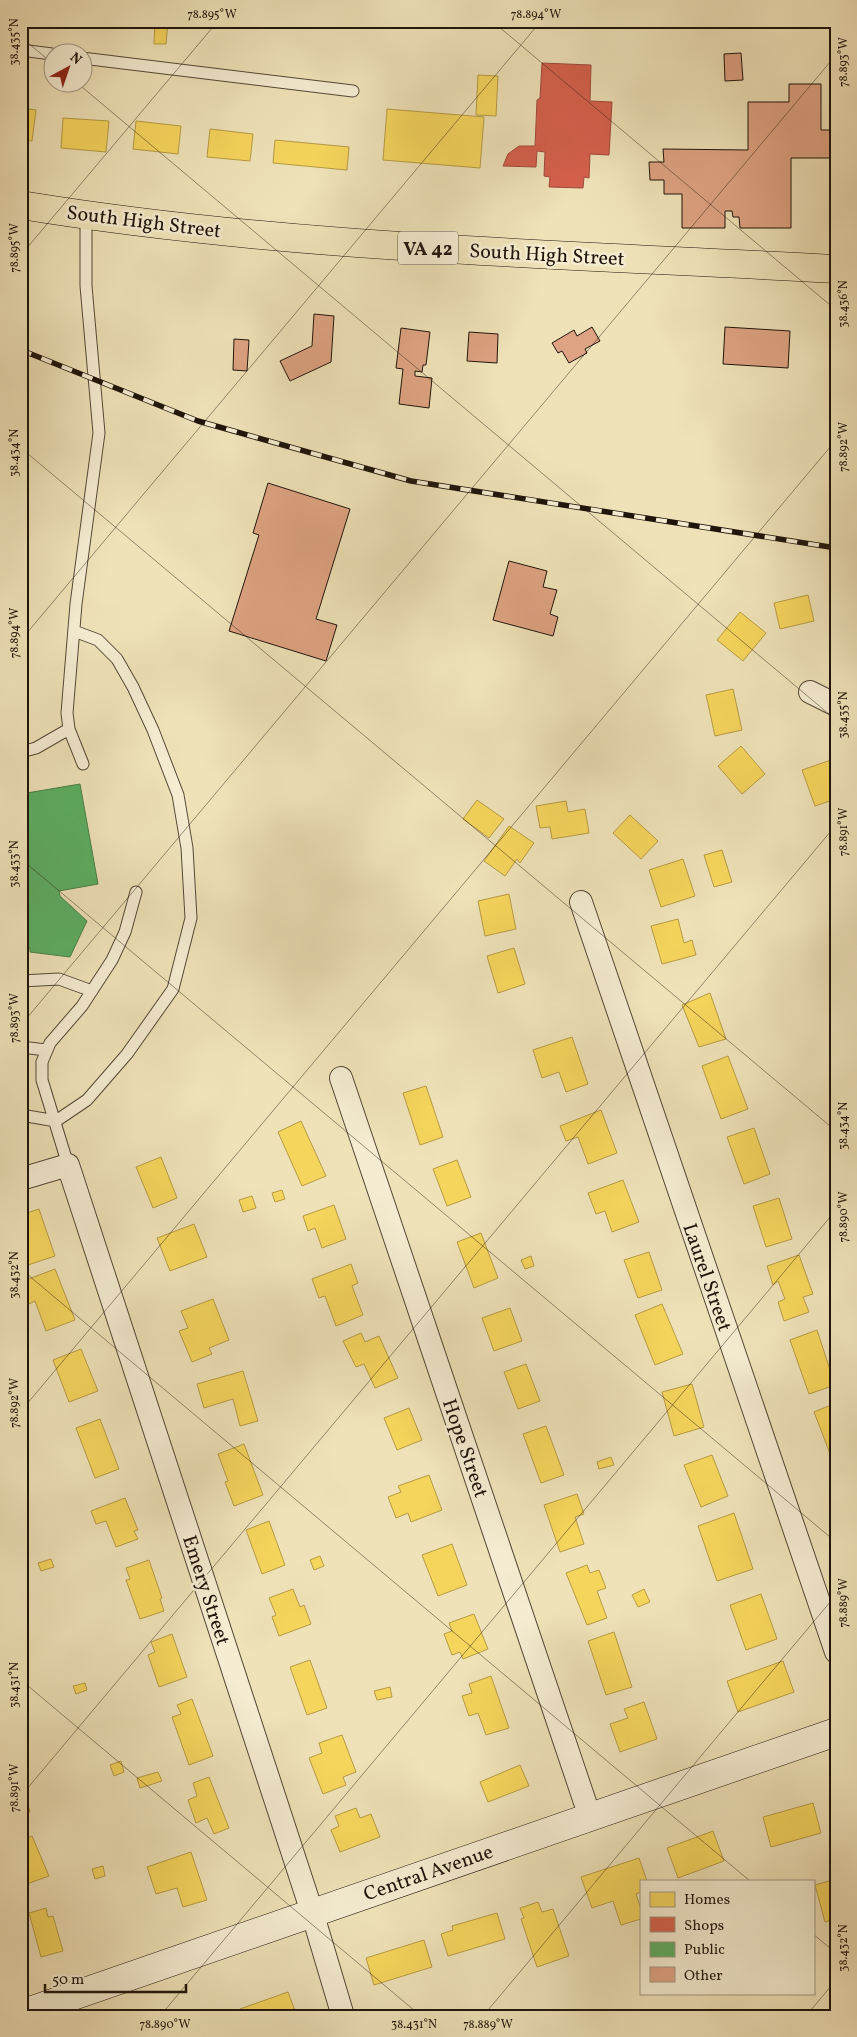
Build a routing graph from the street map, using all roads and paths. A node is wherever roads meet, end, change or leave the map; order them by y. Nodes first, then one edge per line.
1 (21, 50) edge
2 (42, 53) edge
3 (92, 59) edge
4 (353, 91) dead end
5 (21, 204) edge
6 (86, 215) junction
7 (836, 269) edge
8 (74, 631) junction
9 (810, 692) dead end
10 (836, 706) edge
11 (69, 730) junction
12 (21, 752) edge
13 (83, 764) dead end
14 (136, 892) dead end
15 (580, 902) dead end
16 (21, 981) edge
17 (92, 991) junction
18 (21, 1047) edge
19 (46, 1050) junction
20 (341, 1078) dead end
21 (21, 1115) edge
22 (56, 1121) junction
23 (68, 1165) junction
24 (21, 1179) edge
25 (836, 1652) edge
26 (836, 1732) edge
27 (590, 1817) junction
28 (312, 1912) junction
29 (21, 2014) edge
30 (343, 2016) edge

1 - 2 lane
3 - 4 lane
5 - 6 main road, South High Street / VA 42
6 - 7 main road, South High Street / VA 42
6 - 8 lane
8 - 11 lane
8 - 22 lane
9 - 10 street
11 - 12 lane
11 - 13 lane
14 - 17 lane
15 - 25 street, Laurel Street
16 - 17 lane
17 - 19 lane
18 - 19 lane
19 - 22 lane
20 - 27 street, Hope Street
21 - 22 lane
22 - 23 lane
23 - 24 street
23 - 28 street, Emery Street
26 - 27 street, Central Avenue
27 - 28 street, Central Avenue
28 - 29 street, Central Avenue
28 - 30 street, Emery Street

